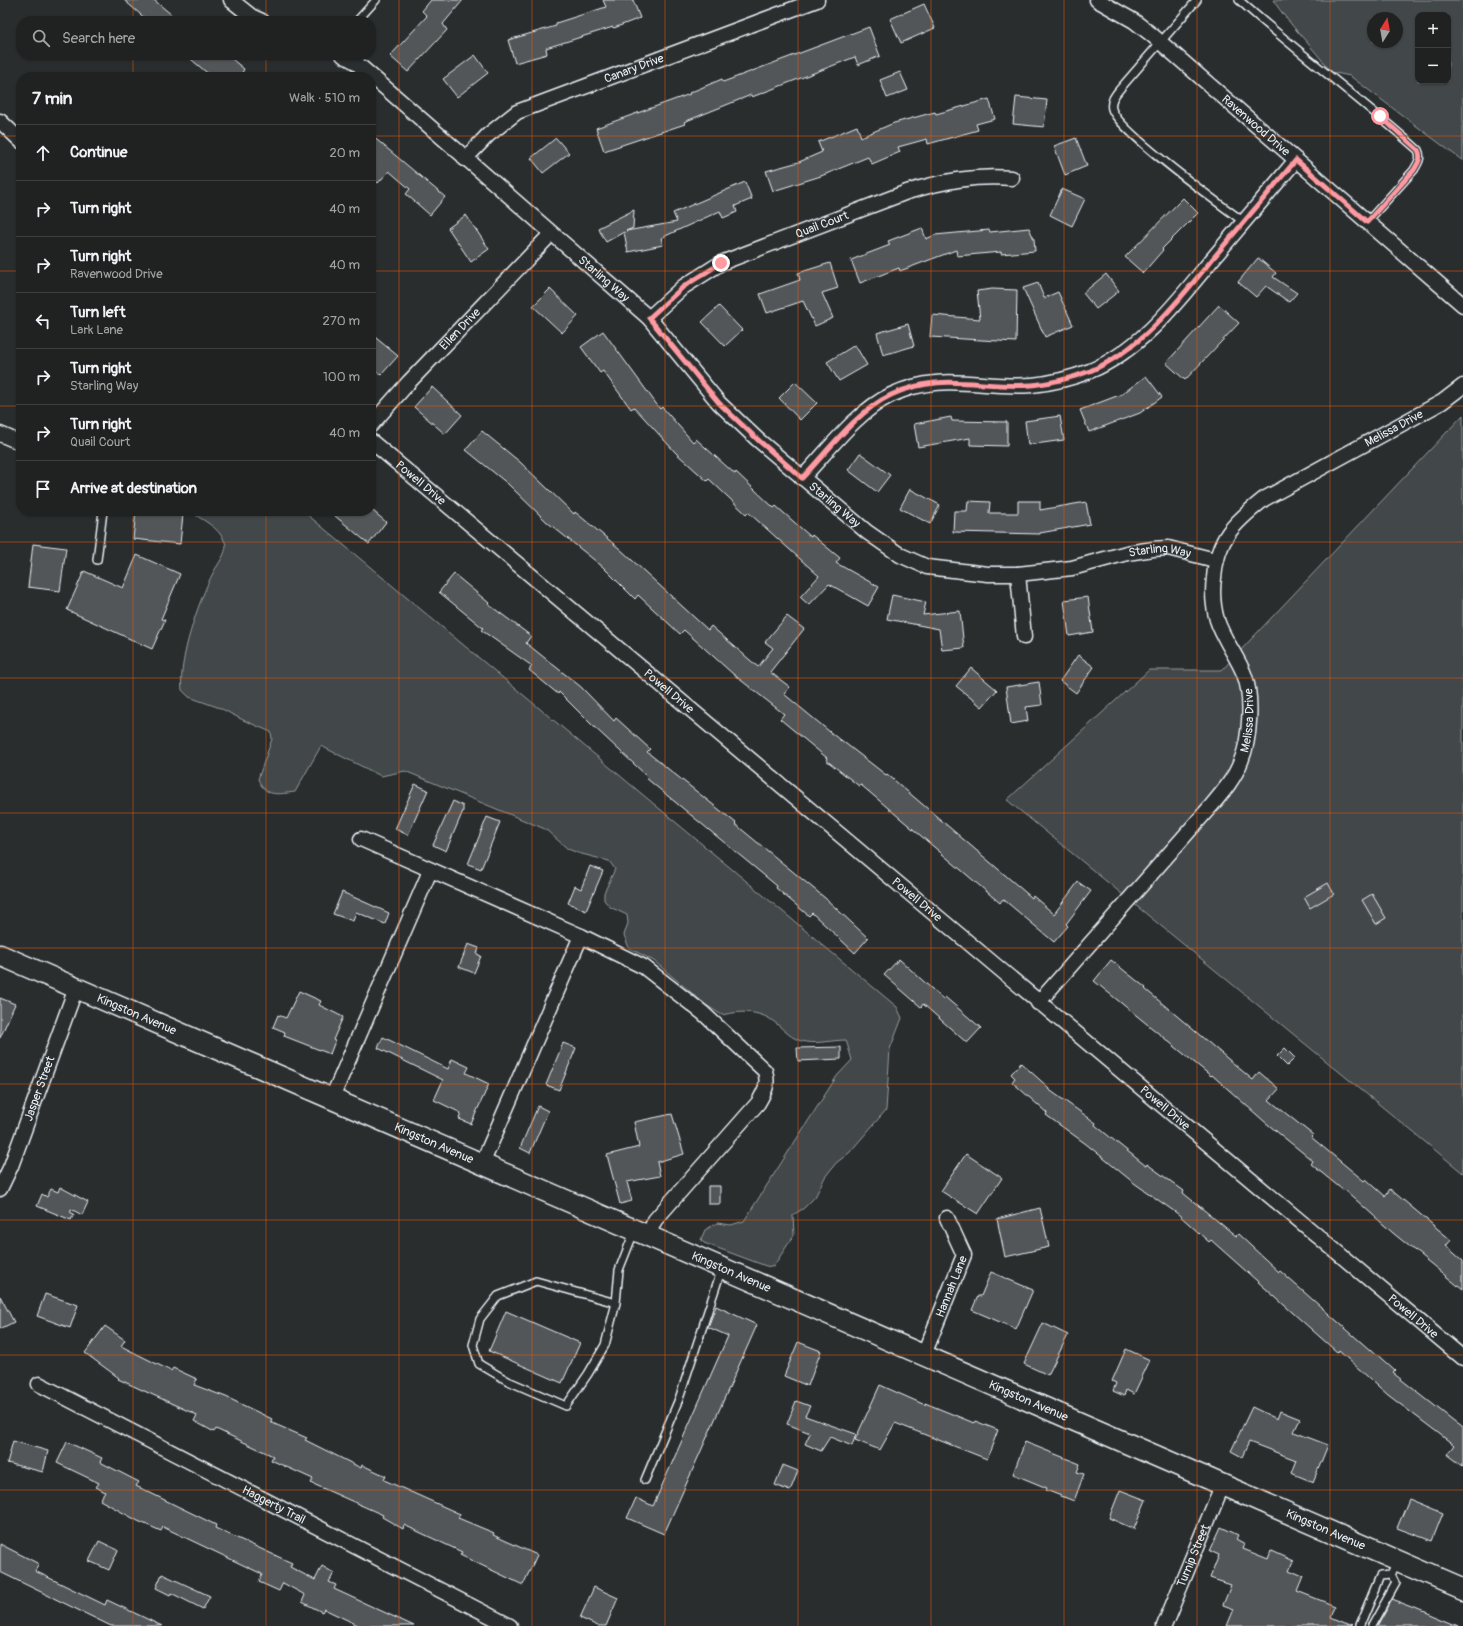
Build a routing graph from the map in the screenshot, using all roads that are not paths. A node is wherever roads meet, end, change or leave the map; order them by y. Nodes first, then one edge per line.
1 (230, 0) edge
2 (376, 0) edge
3 (817, 0) edge
4 (1097, 0) edge
5 (1197, 0) edge
6 (1239, 0) edge
7 (251, 16) edge
8 (362, 16) edge
9 (1160, 42) junction
10 (352, 60) edge
11 (367, 72) edge
12 (376, 80) edge
13 (0, 121) edge
14 (16, 137) edge
15 (466, 159) junction
16 (1296, 160) junction
17 (1012, 178) dead end
18 (1244, 222) junction
19 (1367, 222) junction
20 (552, 234) junction
21 (1463, 305) edge
22 (649, 318) junction
23 (1463, 386) edge
24 (376, 419) edge
25 (0, 434) edge
26 (16, 441) edge
27 (376, 445) edge
28 (802, 478) junction
29 (102, 516) edge
30 (97, 560) dead end
31 (1215, 560) junction
32 (1018, 574) junction
33 (1024, 637) dead end
34 (362, 839) dead end
35 (430, 871) junction
36 (581, 936) junction
37 (0, 955) edge
38 (76, 988) junction
39 (1038, 1003) junction
40 (332, 1098) junction
41 (482, 1164) junction
42 (0, 1189) edge
43 (947, 1218) dead end
44 (641, 1233) junction
45 (722, 1268) junction
46 (616, 1303) junction
47 (923, 1356) junction
48 (1463, 1358) edge
49 (38, 1384) dead end
50 (645, 1480) dead end
51 (1222, 1486) junction
52 (1394, 1568) junction
53 (1463, 1589) edge
54 (510, 1626) edge
55 (1164, 1626) edge
56 (1360, 1626) edge
57 (1371, 1626) edge

1 - 7 street
2 - 8 lane
3 - 15 street, Canary Drive
4 - 9 street, Ravenwood Drive
5 - 9 lane
6 - 19 lane
9 - 16 street, Ravenwood Drive
9 - 18 lane
10 - 11 street, Starling Way
12 - 15 street, Starling Way
13 - 14 street
15 - 20 street, Starling Way
16 - 18 street
16 - 19 street, Ravenwood Drive
17 - 22 street, Quail Court
18 - 28 street
19 - 21 street, Ravenwood Drive
20 - 22 street, Starling Way
20 - 24 street, Ellen Drive
22 - 28 street, Starling Way
23 - 31 street, Melissa Drive
25 - 26 street
27 - 39 street, Powell Drive
28 - 32 street, Starling Way
29 - 30 lane
31 - 32 street, Starling Way
31 - 39 street, Melissa Drive
32 - 33 street
34 - 35 street
35 - 36 street
35 - 40 street
36 - 41 street
36 - 44 street
37 - 38 street, Kingston Avenue
38 - 40 street, Kingston Avenue
38 - 42 street, Jasper Street
39 - 48 street, Powell Drive
40 - 41 street, Kingston Avenue
41 - 44 street, Kingston Avenue
43 - 47 street, Hannah Lane
44 - 45 street, Kingston Avenue
44 - 46 lane
45 - 47 street, Kingston Avenue
45 - 50 lane
46 - 46 lane
47 - 51 street, Kingston Avenue
49 - 54 street, Haggerty Trail
51 - 52 street, Kingston Avenue
51 - 55 street, Turnip Street
52 - 53 street, Kingston Avenue
52 - 56 lane
52 - 57 lane

